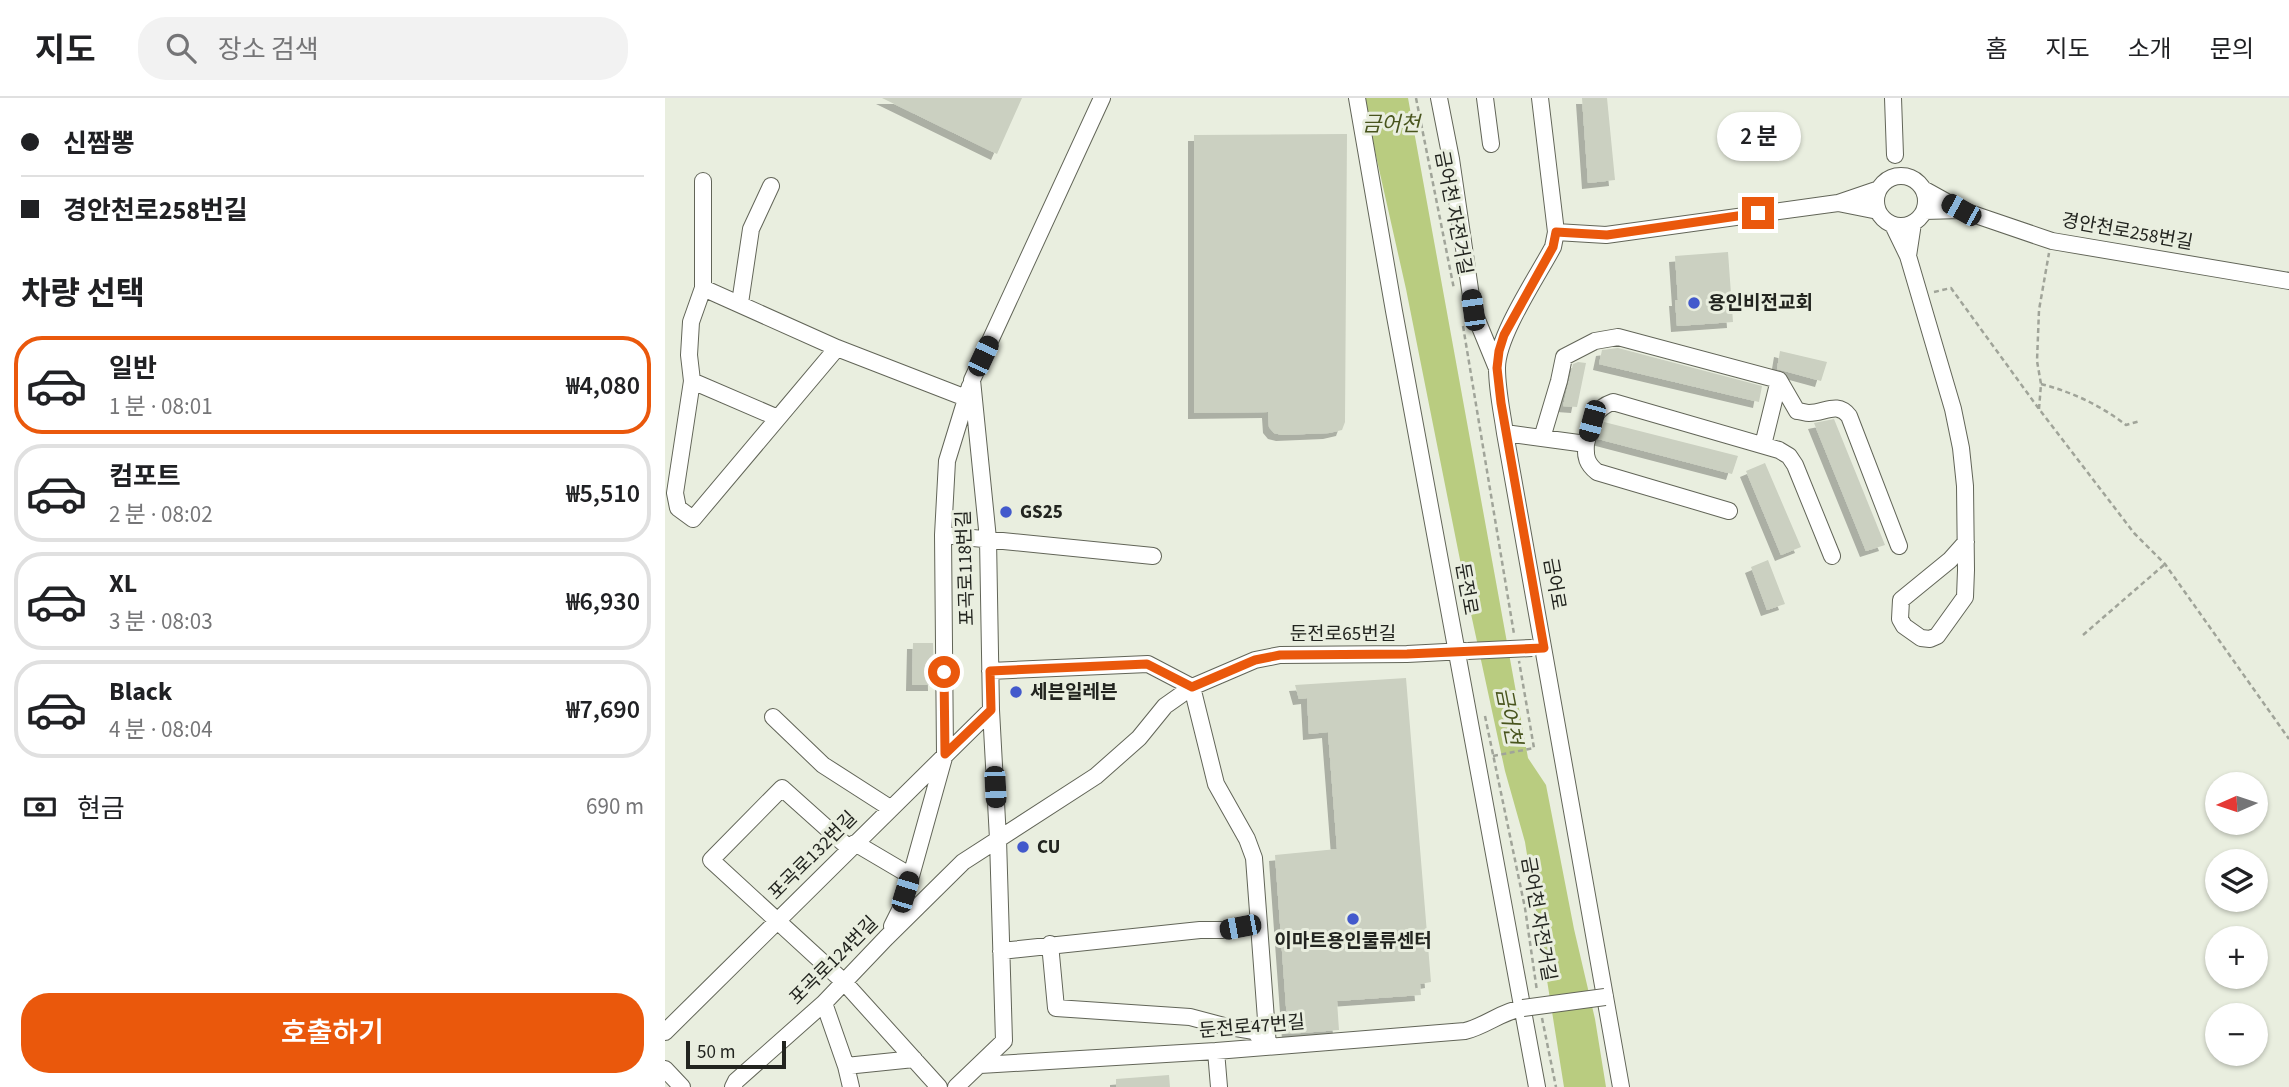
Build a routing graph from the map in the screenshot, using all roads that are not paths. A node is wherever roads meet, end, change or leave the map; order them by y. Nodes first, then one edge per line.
1 (1102, 98) edge
2 (1357, 98) edge
3 (1439, 98) edge
4 (1485, 98) edge
5 (1540, 98) edge
6 (1893, 98) edge
7 (1491, 144) dead end
8 (1895, 155) junction
9 (1906, 176) junction
10 (703, 181) dead end
11 (1882, 185) junction
12 (771, 186) dead end
13 (1923, 189) junction
14 (1838, 203) junction
15 (1961, 210) junction
16 (1878, 211) junction
17 (1919, 217) junction
18 (1893, 225) junction
19 (1556, 232) junction
20 (1908, 256) junction
21 (2289, 281) edge
22 (703, 288) junction
23 (740, 303) junction
24 (837, 348) junction
25 (1497, 368) junction
26 (972, 380) junction
27 (1779, 380) junction
28 (692, 381) junction
29 (966, 398) junction
30 (778, 418) junction
31 (1505, 433) junction
32 (1542, 438) junction
33 (1586, 444) junction
34 (1763, 445) junction
35 (1729, 511) dead end
36 (943, 535) junction
37 (988, 538) junction
38 (1966, 542) junction
39 (1899, 546) dead end
40 (1153, 556) dead end
41 (1832, 556) dead end
42 (1531, 649) junction
43 (1462, 651) junction
44 (990, 671) junction
45 (1192, 687) junction
46 (991, 710) junction
47 (773, 717) dead end
48 (945, 754) junction
49 (890, 808) junction
50 (998, 839) junction
51 (852, 846) junction
52 (911, 876) junction
53 (776, 922) junction
54 (1258, 924) junction
55 (886, 938) junction
56 (1050, 944) junction
57 (1001, 951) junction
58 (844, 982) junction
59 (1605, 997) junction
60 (824, 1003) junction
61 (1523, 1008) junction
62 (665, 1032) edge
63 (1268, 1046) junction
64 (1216, 1051) junction
65 (914, 1059) junction
66 (980, 1065) junction
67 (846, 1066) junction
68 (665, 1069) edge
69 (682, 1087) edge
70 (733, 1087) edge
71 (851, 1087) edge
72 (939, 1087) edge
73 (956, 1087) edge
74 (1219, 1087) edge
75 (1537, 1087) edge
76 (1621, 1087) edge

1 - 26 street
2 - 43 street, 둔전로
3 - 25 street
4 - 7 street
5 - 19 street, 금어로
6 - 8 street
8 - 9 street
8 - 11 street
9 - 11 street
9 - 13 street
10 - 22 street
11 - 14 street
11 - 16 street
12 - 23 street
13 - 15 street
13 - 17 street
14 - 16 street
14 - 19 street
15 - 17 street
15 - 21 street, 경안천로258번길
16 - 18 street
17 - 18 street
17 - 20 street
18 - 20 street
19 - 25 street, 금어로
20 - 38 street
22 - 23 street
22 - 28 street
23 - 24 street
24 - 29 street
24 - 30 street
25 - 31 street, 금어로
26 - 29 street
26 - 37 street, 포곡로118번길
27 - 32 street
27 - 34 street
27 - 39 street
28 - 30 street
28 - 30 street
29 - 36 street
31 - 32 street
31 - 42 street, 금어로
32 - 33 street
33 - 34 street
33 - 35 street
34 - 41 street
36 - 37 street
36 - 48 street
37 - 40 street
37 - 44 street, 포곡로118번길
38 - 38 street
42 - 43 street, 둔전로65번길, bridge
42 - 59 street, 금어로
43 - 45 street, 둔전로65번길
43 - 61 street, 둔전로
44 - 45 street
44 - 46 street, 포곡로118번길
45 - 50 street, 둔전로65번길
45 - 54 street
46 - 48 street, 포곡로132번길
46 - 50 street, 포곡로118번길
47 - 49 street
48 - 49 street, 포곡로132번길
48 - 52 street
49 - 51 street, 포곡로132번길
50 - 55 street, 포곡로124번길
50 - 57 street, 포곡로118번길
51 - 52 street
51 - 53 street, 포곡로132번길
51 - 53 street
52 - 55 street
53 - 58 street
53 - 62 street, 포곡로132번길
54 - 56 street
54 - 63 street
55 - 58 street, 포곡로124번길
56 - 57 street
56 - 63 street
57 - 66 street, 포곡로118번길
58 - 60 street, 포곡로124번길
58 - 65 street
59 - 61 street, 둔전로47번길, bridge
59 - 76 street, 금어로
60 - 67 street
60 - 70 street, 포곡로124번길
61 - 63 street, 둔전로47번길
61 - 75 street, 둔전로
63 - 64 street, 둔전로47번길
64 - 66 street, 둔전로47번길
64 - 74 street
65 - 67 street
65 - 72 street
66 - 73 street, 포곡로118번길
67 - 71 street
68 - 69 street

